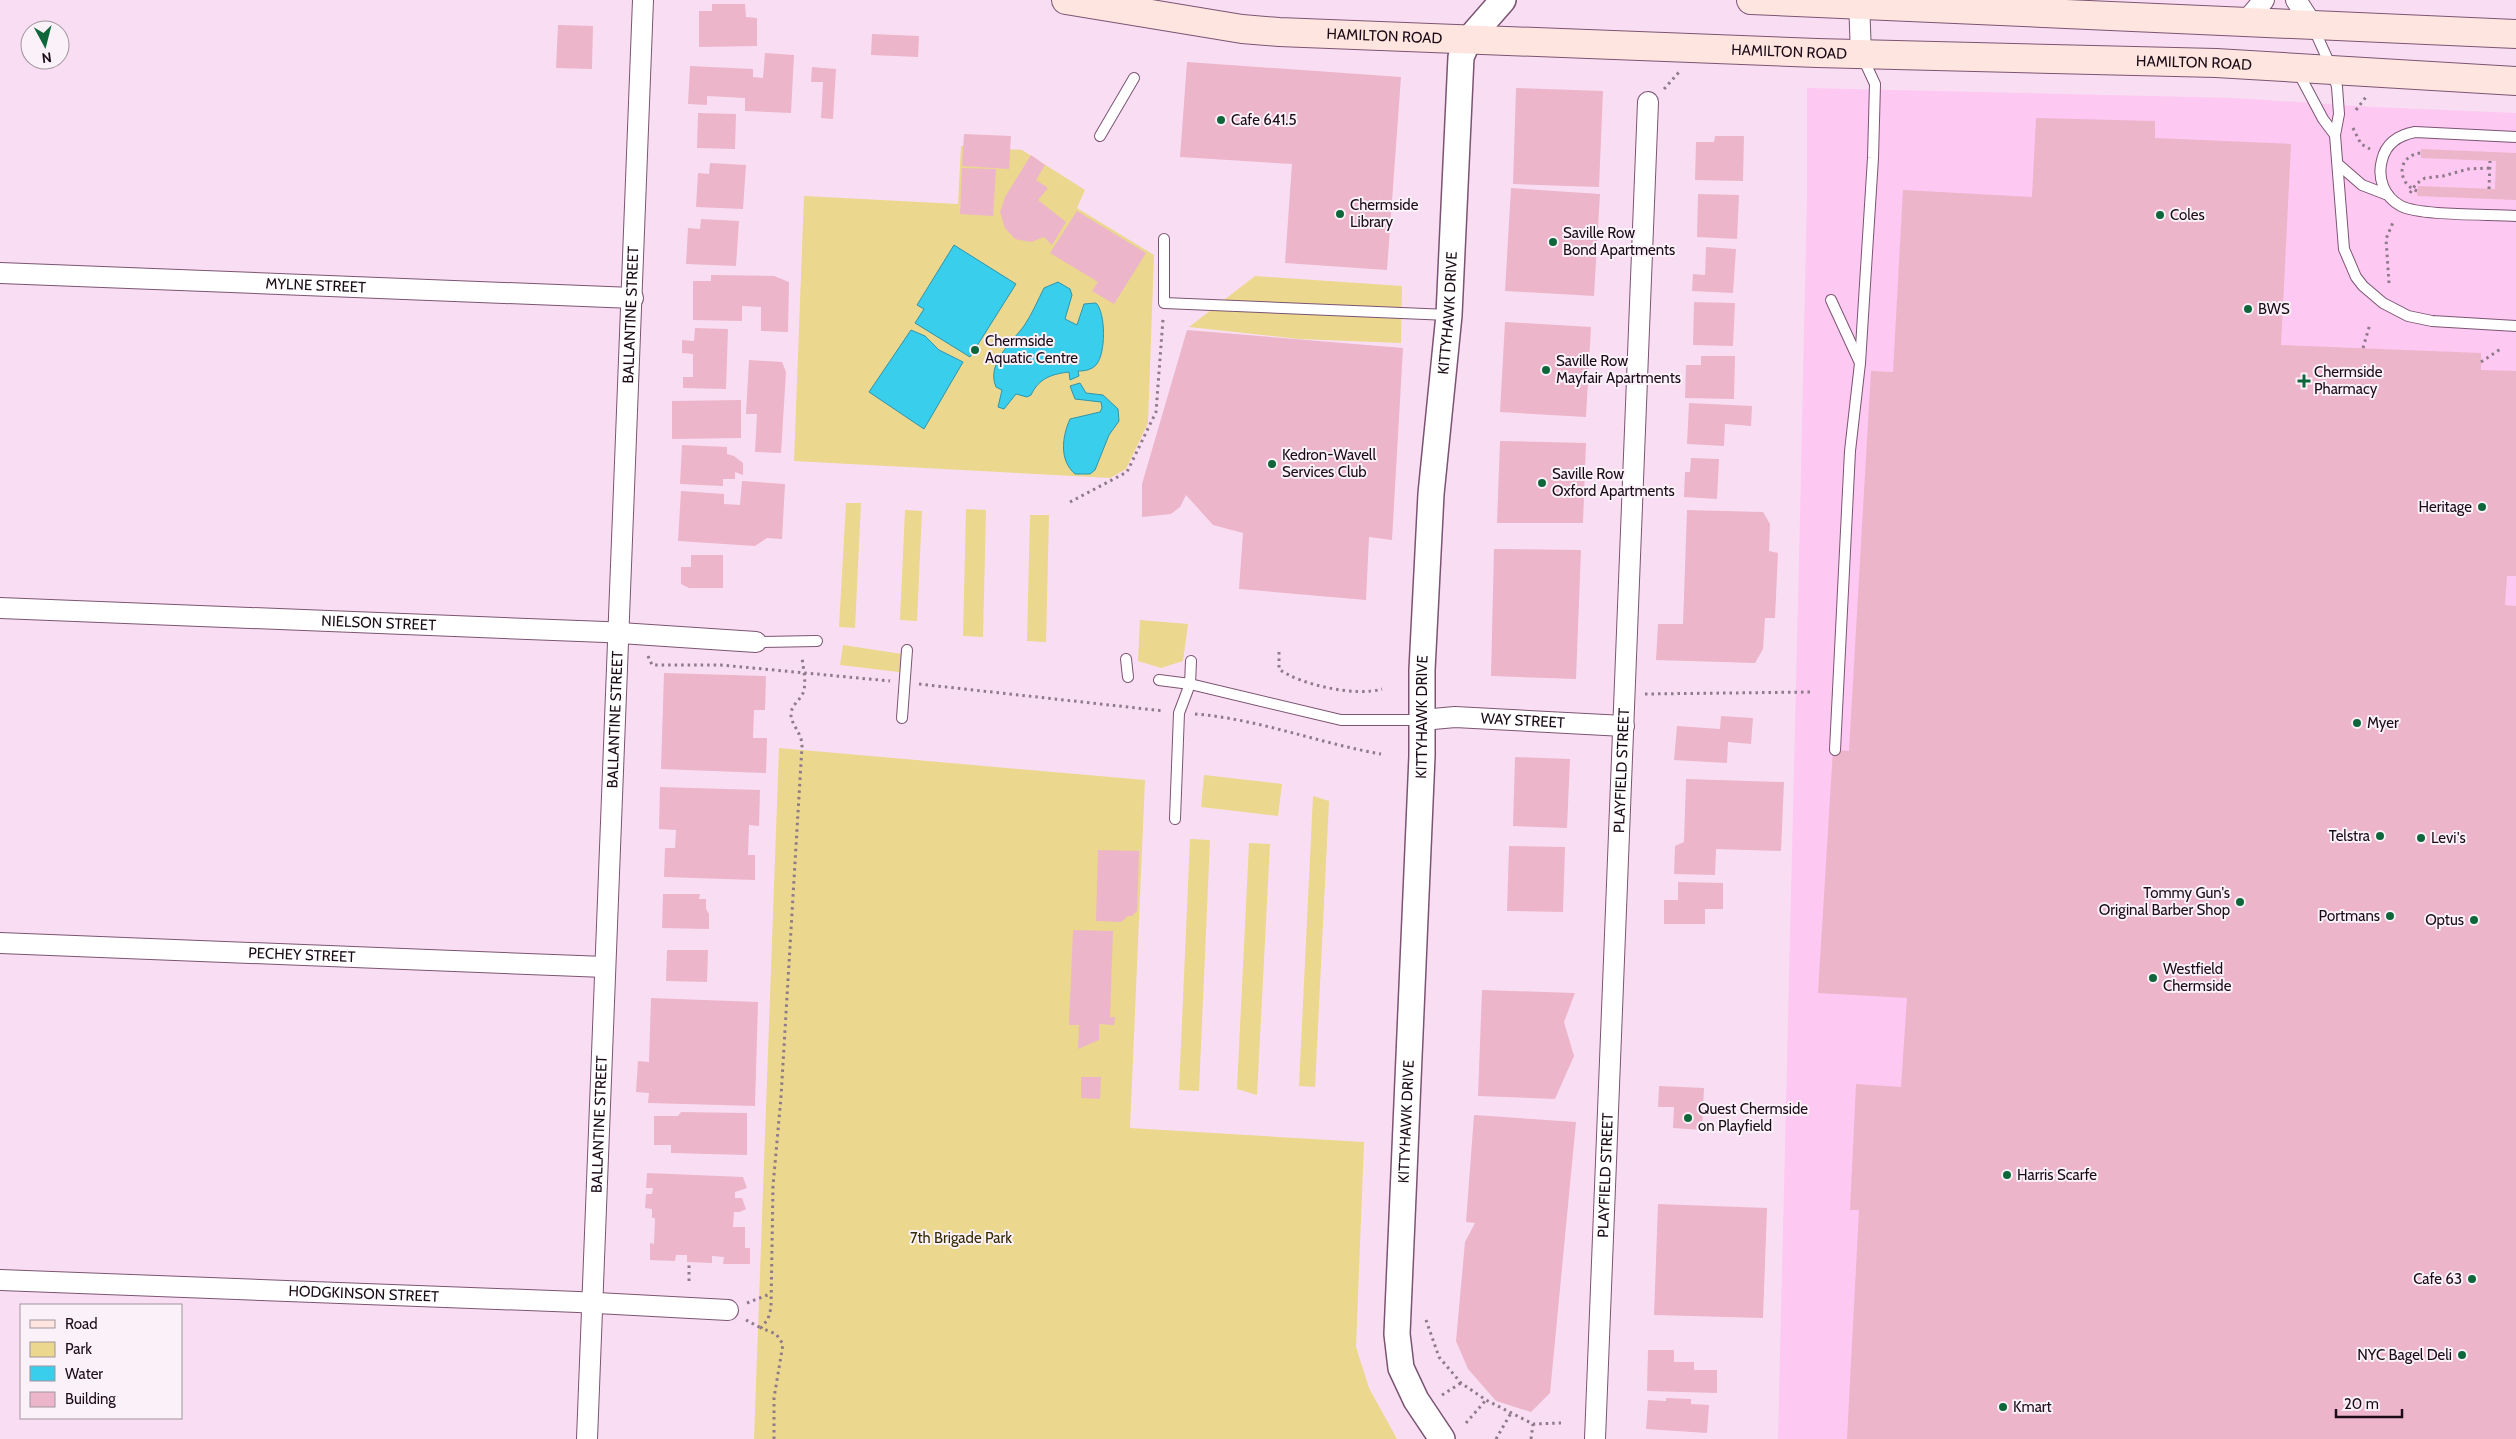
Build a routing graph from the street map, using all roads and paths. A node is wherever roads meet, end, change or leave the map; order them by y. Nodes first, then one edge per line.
1 (643, 0) edge
2 (1066, 0) edge
3 (1503, 0) edge
4 (1751, 0) edge
5 (2264, 0) edge
6 (2296, 0) edge
7 (1859, 3) edge
8 (2245, 22) junction
9 (2313, 26) junction
10 (2516, 34) edge
11 (1469, 39) junction
12 (1861, 55) junction
13 (2294, 66) junction
14 (1682, 69) dead end
15 (2332, 69) junction
16 (1134, 78) dead end
17 (2516, 80) edge
18 (2368, 94) dead end
19 (1648, 102) joint
20 (2354, 112) dead end
21 (2352, 124) dead end
22 (2335, 135) junction
23 (1100, 136) dead end
24 (2516, 137) edge
25 (2366, 148) dead end
26 (2421, 154) dead end
27 (2490, 161) dead end
28 (2339, 165) junction
29 (2489, 189) dead end
30 (2417, 191) dead end
31 (2388, 195) junction
32 (2516, 216) edge
33 (1164, 239) dead end
34 (0, 273) edge
35 (633, 298) junction
36 (1831, 300) dead end
37 (1164, 303) junction
38 (1449, 315) junction
39 (2370, 324) dead end
40 (2516, 326) edge
41 (2363, 348) dead end
42 (2502, 348) dead end
43 (2481, 362) dead end
44 (1860, 364) junction
45 (1070, 502) dead end
46 (0, 608) edge
47 (618, 633) junction
48 (800, 641) junction
49 (817, 641) dead end
50 (756, 642) joint
51 (907, 650) dead end
52 (1279, 652) dead end
53 (646, 653) dead end
54 (1126, 659) dead end
55 (1191, 661) dead end
56 (804, 672) junction
57 (1128, 677) dead end
58 (1159, 680) dead end
59 (905, 682) junction
60 (1190, 684) junction
61 (1382, 689) dead end
62 (1812, 692) dead end
63 (1639, 694) dead end
64 (1179, 712) junction
65 (902, 718) dead end
66 (1422, 720) junction
67 (1624, 726) junction
68 (1835, 750) dead end
69 (1381, 754) dead end
70 (1175, 819) dead end
71 (0, 943) edge
72 (606, 967) junction
73 (689, 1263) dead end
74 (0, 1280) edge
75 (689, 1281) dead end
76 (592, 1303) junction
77 (728, 1310) dead end
78 (1426, 1320) dead end
79 (1461, 1383) junction
80 (1442, 1395) dead end
81 (1486, 1400) junction
82 (1511, 1413) junction
83 (1466, 1422) dead end
84 (1561, 1423) dead end
85 (1533, 1424) junction
86 (587, 1439) edge
87 (774, 1439) edge
88 (1442, 1439) edge
89 (1496, 1439) edge
90 (1531, 1439) edge
91 (1595, 1439) edge

1 - 35 street, BALLANTINE STREET
2 - 11 main road, HAMILTON ROAD
3 - 11 street, KITTYHAWK DRIVE
4 - 7 main road
5 - 8 street
6 - 9 street
7 - 8 main road
7 - 12 street
8 - 9 main road
9 - 10 main road
9 - 15 lane
11 - 12 main road, HAMILTON ROAD
11 - 38 street, KITTYHAWK DRIVE
12 - 13 main road, HAMILTON ROAD
12 - 44 lane
13 - 15 main road, HAMILTON ROAD
13 - 22 lane
14 - 19 path
15 - 17 main road, HAMILTON ROAD
15 - 22 lane
16 - 23 lane
18 - 20 path
19 - 67 street, PLAYFIELD STREET
21 - 25 path
22 - 28 lane
24 - 31 lane
26 - 30 path
27 - 29 path
28 - 31 lane
28 - 40 lane
31 - 32 lane
33 - 37 lane
34 - 35 street, MYLNE STREET
35 - 47 street, BALLANTINE STREET
36 - 44 lane
37 - 38 lane
37 - 45 path
38 - 66 street, KITTYHAWK DRIVE
39 - 41 path
42 - 43 path
44 - 68 lane
46 - 47 street, NIELSON STREET
47 - 50 street, NIELSON STREET
47 - 72 street, BALLANTINE STREET
48 - 49 lane
48 - 50 lane
48 - 56 path
51 - 59 lane
52 - 61 path
53 - 56 path
54 - 57 lane
55 - 60 lane
56 - 59 path
56 - 87 path
58 - 60 lane
59 - 64 path
59 - 65 lane
60 - 64 lane
60 - 66 lane
62 - 63 path
64 - 69 path
64 - 70 lane
66 - 67 street, WAY STREET
66 - 88 street, KITTYHAWK DRIVE
67 - 91 street, PLAYFIELD STREET
71 - 72 street, PECHEY STREET
72 - 76 street, BALLANTINE STREET
73 - 75 path
74 - 76 street, HODGKINSON STREET
76 - 77 street, HODGKINSON STREET
76 - 86 street, BALLANTINE STREET
78 - 79 path
79 - 80 path
79 - 81 path
81 - 82 path
81 - 83 path
82 - 85 path
82 - 89 path
84 - 85 path
85 - 90 path

